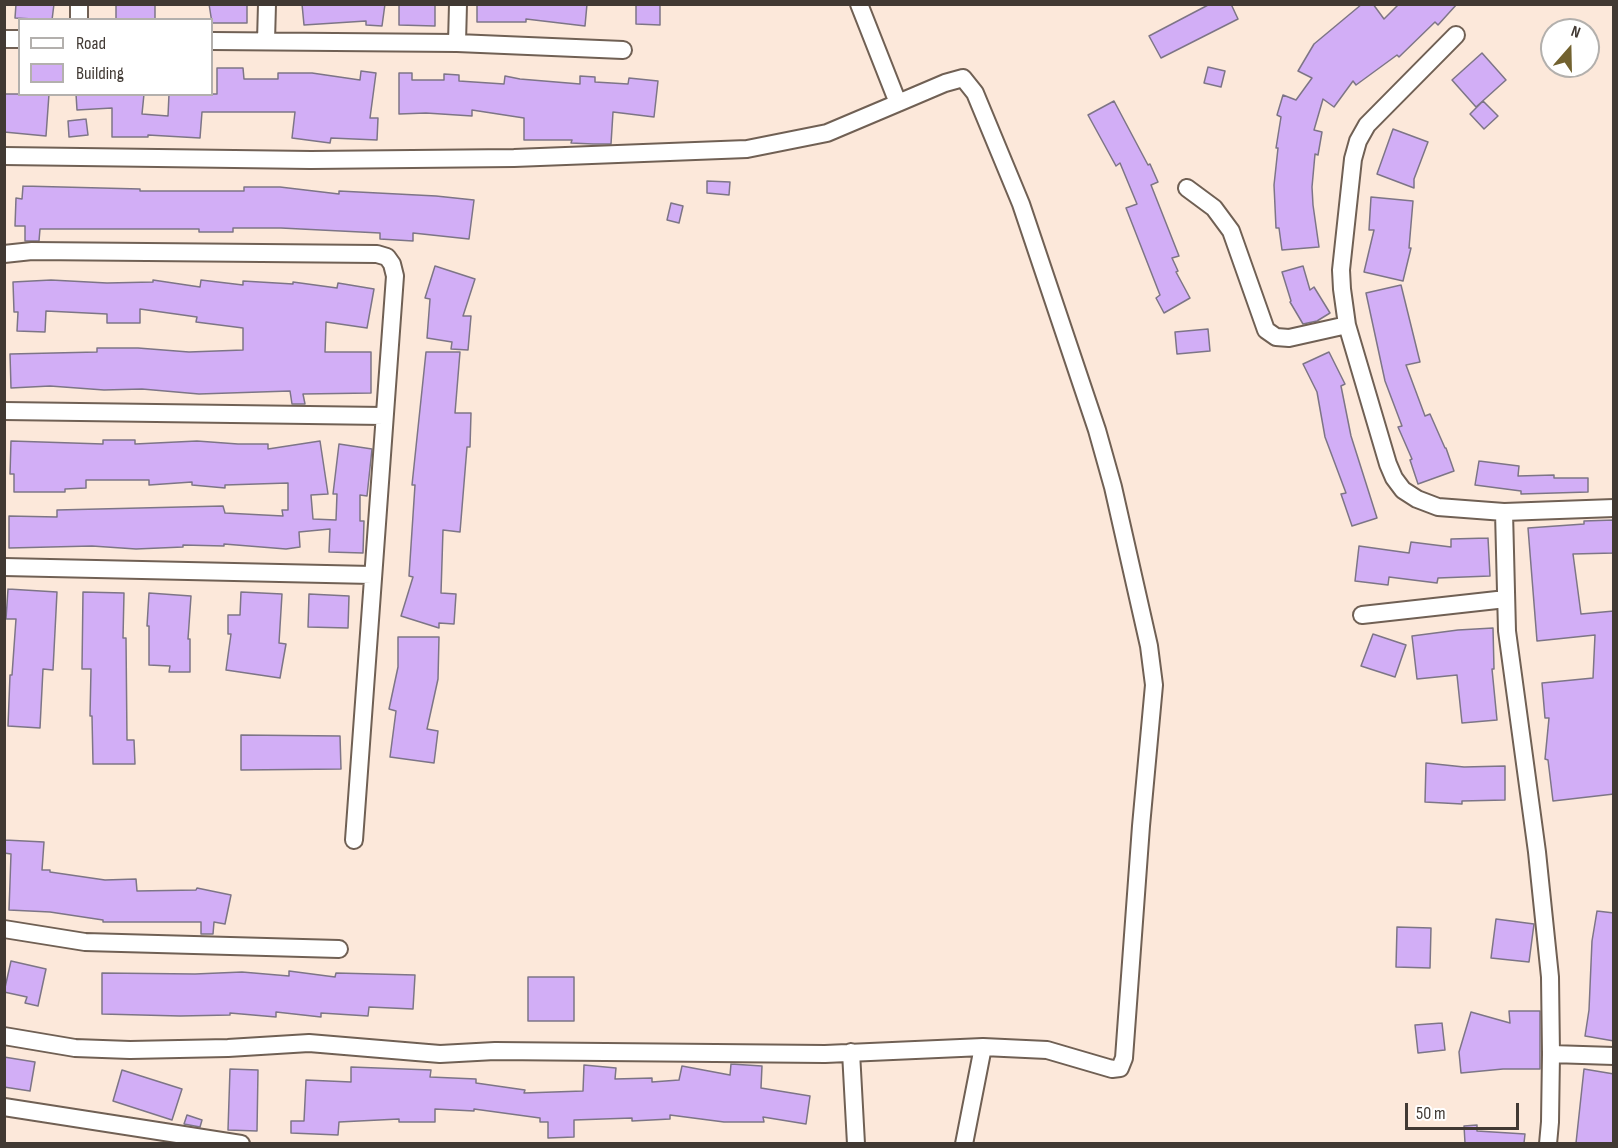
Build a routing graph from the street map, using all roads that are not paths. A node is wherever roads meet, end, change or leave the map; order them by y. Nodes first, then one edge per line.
1 (267, 4) edge
2 (458, 4) edge
3 (859, 4) edge
4 (1456, 34) dead end
5 (213, 41) edge
6 (266, 41) junction
7 (458, 44) junction
8 (623, 50) dead end
9 (898, 103) junction
10 (4, 156) edge
11 (1187, 188) dead end
12 (4, 254) edge
13 (1347, 325) junction
14 (4, 411) edge
15 (384, 416) junction
16 (1614, 508) edge
17 (1504, 512) junction
18 (4, 567) edge
19 (372, 575) junction
20 (1506, 599) junction
21 (1362, 615) dead end
22 (354, 840) dead end
23 (4, 929) edge
24 (339, 949) dead end
25 (4, 1036) edge
26 (983, 1047) junction
27 (851, 1052) junction
28 (1551, 1054) junction
29 (1614, 1056) edge
30 (4, 1107) edge
31 (241, 1143) edge
32 (856, 1143) edge
33 (964, 1143) edge
34 (1548, 1143) edge

1 - 6 street
2 - 7 street
3 - 9 street
4 - 13 street
5 - 6 street
6 - 7 street
7 - 8 street
9 - 10 street
9 - 26 street
11 - 13 street
12 - 15 street
13 - 17 street
14 - 15 street
15 - 19 street
16 - 17 street
17 - 20 street
18 - 19 street
19 - 22 street
20 - 21 street
20 - 28 street
23 - 24 street
25 - 27 street
26 - 27 street
26 - 33 street
27 - 32 street
28 - 29 street
28 - 34 street
30 - 31 street

